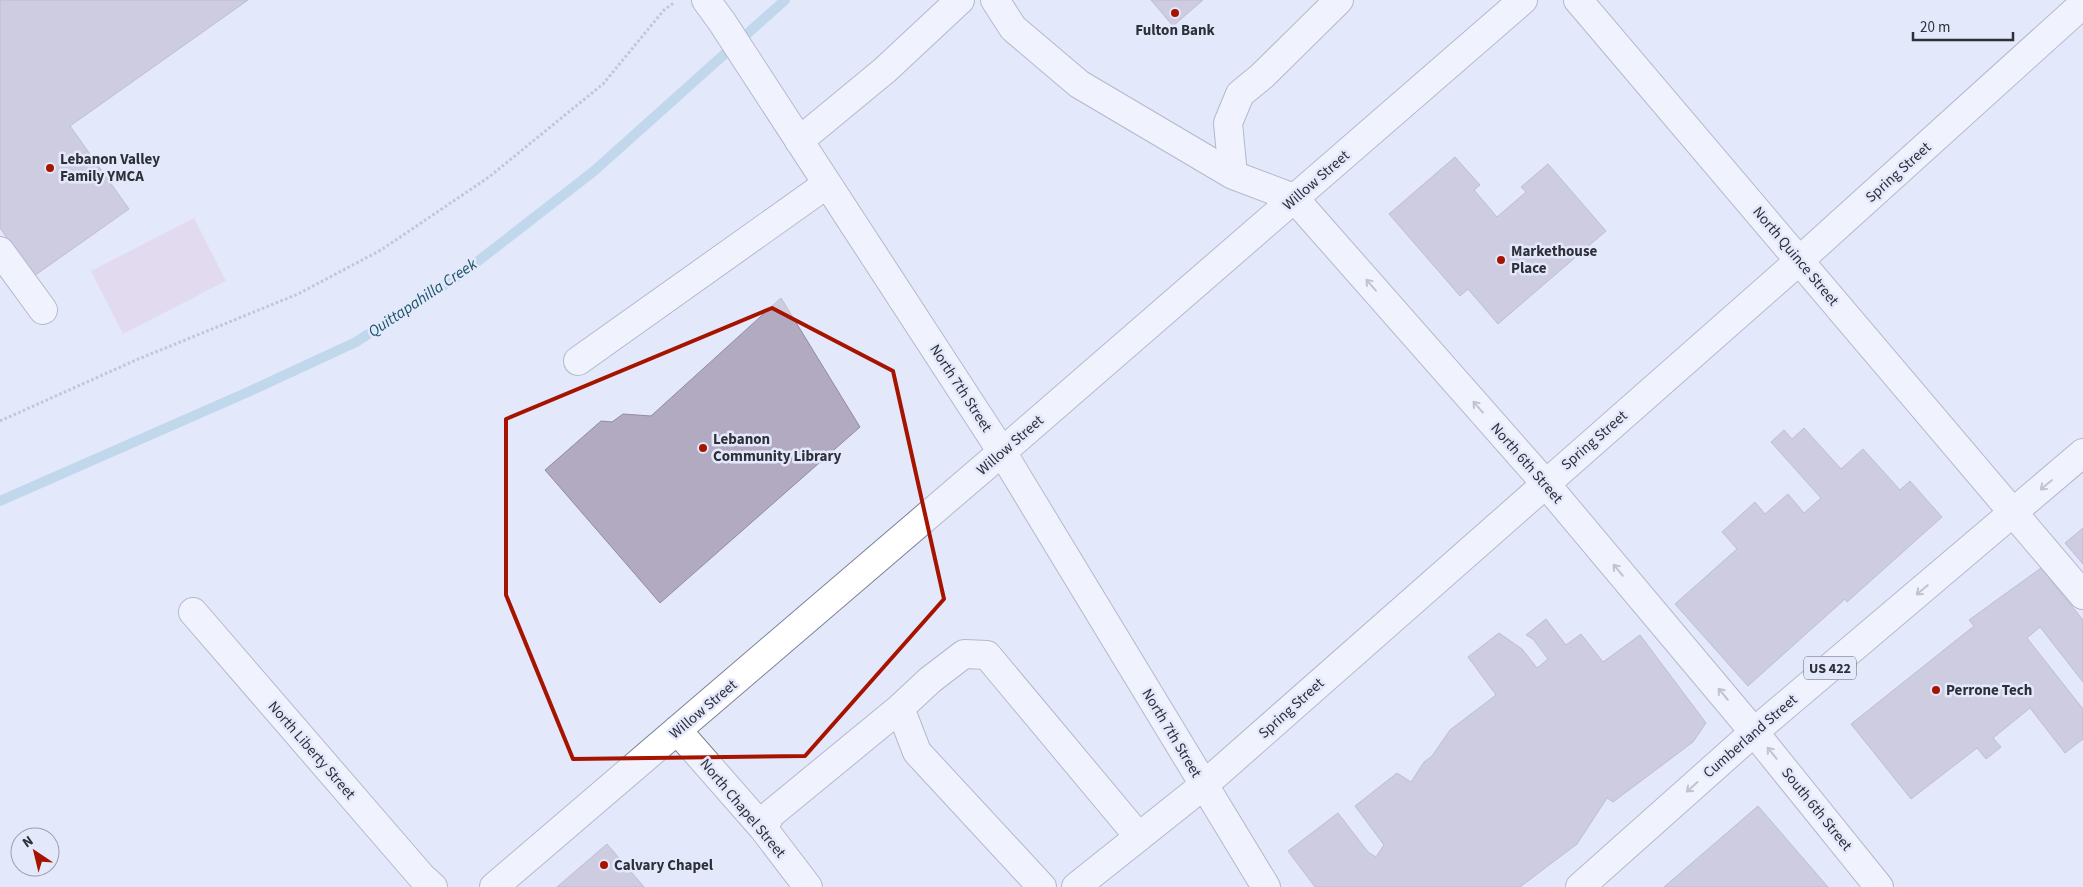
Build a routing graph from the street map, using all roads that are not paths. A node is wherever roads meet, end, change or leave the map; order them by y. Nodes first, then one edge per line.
1 (706, 0) edge
2 (960, 0) edge
3 (995, 0) edge
4 (1339, 0) edge
5 (1523, 0) edge
6 (1578, 0) edge
7 (2073, 13) edge
8 (799, 141) junction
9 (1233, 175) junction
10 (827, 184) junction
11 (1294, 198) junction
12 (0, 251) edge
13 (1800, 260) junction
14 (43, 310) dead end
15 (578, 361) dead end
16 (1002, 452) junction
17 (2083, 453) edge
18 (1545, 483) junction
19 (2013, 513) junction
20 (2083, 595) edge
21 (193, 612) dead end
22 (900, 708) junction
23 (677, 730) junction
24 (1754, 732) junction
25 (1204, 786) junction
26 (763, 828) junction
27 (1139, 837) junction
28 (433, 887) edge
29 (494, 887) edge
30 (808, 887) edge
31 (1042, 887) edge
32 (1076, 887) edge
33 (1266, 887) edge
34 (1580, 887) edge
35 (1879, 887) edge

1 - 8 main road, North 7th Street
2 - 8 main road
3 - 9 main road
4 - 9 main road
5 - 11 main road, Willow Street
6 - 13 main road, North Quince Street
7 - 13 main road, Spring Street
8 - 10 main road, North 7th Street
9 - 11 main road
10 - 15 main road
10 - 16 main road, North 7th Street
11 - 16 main road, Willow Street
18 -> 11 main road, North 6th Street
12 - 14 main road
13 - 18 main road, Spring Street
13 - 19 main road, North Quince Street
16 - 23 main road, Willow Street
16 - 25 main road, North 7th Street
17 -> 19 main road, Cumberland Street / US 422
24 -> 18 main road, North 6th Street
18 - 25 main road, Spring Street
19 - 20 main road, North Quince Street
19 -> 24 main road, Cumberland Street / US 422
21 - 28 main road, North Liberty Street
22 - 26 main road
22 - 27 main road
22 - 31 main road
23 - 26 main road, North Chapel Street
23 - 29 main road, Willow Street
24 -> 34 main road, Cumberland Street / US 422
35 -> 24 main road, South 6th Street
25 - 27 main road, Spring Street
25 - 33 main road, North 7th Street
26 - 30 main road, North Chapel Street
27 - 32 main road, Spring Street

